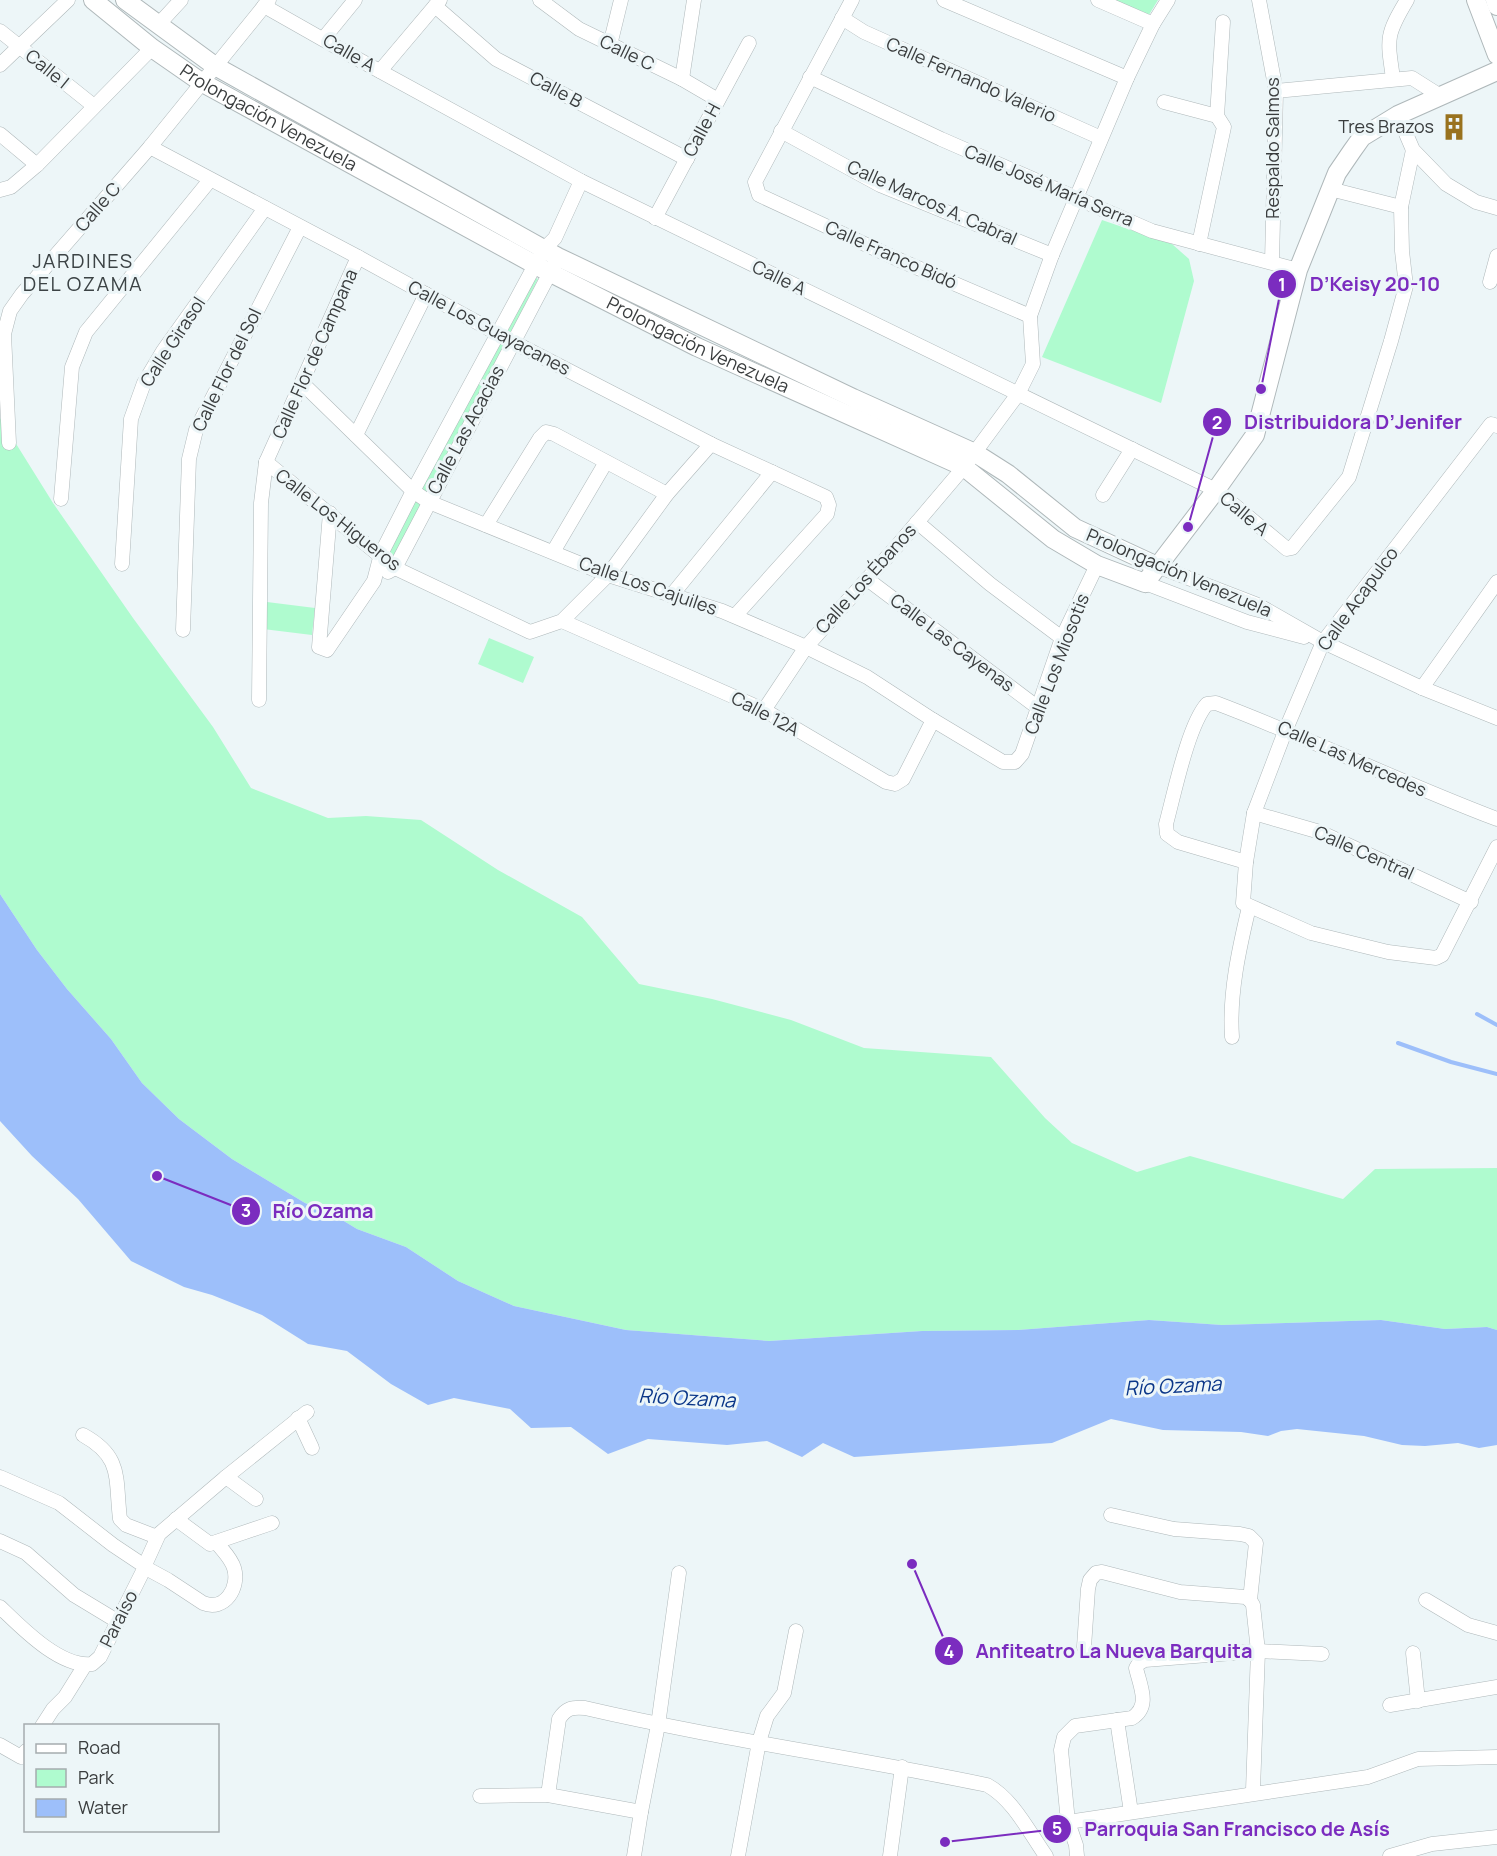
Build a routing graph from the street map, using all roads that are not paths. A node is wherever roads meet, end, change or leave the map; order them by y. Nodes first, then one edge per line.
1 (68, 0) edge
2 (93, 0) edge
3 (125, 0) edge
4 (181, 0) edge
5 (355, 0) edge
6 (540, 0) edge
7 (621, 0) edge
8 (694, 0) edge
9 (852, 0) edge
10 (944, 0) edge
11 (1098, 0) edge
12 (1168, 0) edge
13 (1259, 0) edge
14 (1407, 0) edge
15 (1476, 0) edge
16 (1495, 0) edge
17 (267, 3) edge
18 (437, 3) edge
19 (1497, 6) edge
20 (559, 7) edge
21 (842, 18) junction
22 (1223, 22) dead end
23 (158, 24) junction
24 (1153, 24) junction
25 (0, 31) edge
26 (324, 38) junction
27 (749, 43) dead end
28 (610, 45) junction
29 (19, 47) junction
30 (152, 48) junction
31 (1497, 55) edge
32 (0, 65) edge
33 (215, 66) junction
34 (380, 71) junction
35 (1497, 71) edge
36 (810, 77) junction
37 (1127, 78) junction
38 (1393, 78) junction
39 (682, 79) junction
40 (201, 82) junction
41 (1276, 91) junction
42 (1442, 97) junction
43 (718, 100) junction
44 (1164, 102) dead end
45 (94, 106) junction
46 (1217, 116) junction
47 (1398, 116) junction
48 (781, 131) junction
49 (0, 134) edge
50 (1101, 138) junction
51 (150, 147) junction
52 (1413, 150) junction
53 (687, 159) junction
54 (37, 165) junction
55 (210, 180) junction
56 (581, 181) junction
57 (1330, 189) junction
58 (0, 190) edge
59 (1076, 197) junction
60 (1401, 207) junction
61 (266, 208) junction
62 (1497, 208) edge
63 (655, 218) junction
64 (300, 227) junction
65 (1199, 244) junction
66 (1052, 255) junction
67 (549, 256) junction
68 (1497, 256) edge
69 (358, 258) junction
70 (1272, 262) junction
71 (1298, 270) junction
72 (1490, 282) dead end
73 (426, 294) junction
74 (1030, 316) junction
75 (498, 333) junction
76 (513, 342) junction
77 (302, 383) junction
78 (1018, 394) junction
79 (1494, 425) edge
80 (356, 435) junction
81 (9, 443) dead end
82 (711, 444) junction
83 (1132, 449) junction
84 (969, 460) junction
85 (266, 462) junction
86 (606, 462) junction
87 (772, 472) junction
88 (1216, 490) junction
89 (412, 491) junction
90 (667, 494) junction
91 (1104, 495) dead end
92 (61, 499) dead end
93 (429, 501) junction
94 (330, 513) junction
95 (916, 522) junction
96 (486, 525) junction
97 (553, 552) junction
98 (381, 554) junction
99 (122, 564) dead end
100 (1097, 565) junction
101 (1157, 566) junction
102 (395, 568) junction
103 (608, 575) junction
104 (867, 579) junction
105 (374, 581) junction
106 (1497, 582) edge
107 (1145, 583) junction
108 (671, 596) junction
109 (735, 616) junction
110 (562, 621) junction
111 (183, 630) dead end
112 (1062, 638) junction
113 (1323, 642) junction
114 (806, 647) junction
115 (1422, 688) junction
116 (259, 700) dead end
117 (1037, 707) junction
118 (764, 710) junction
119 (1496, 716) edge
120 (933, 720) junction
121 (1286, 729) junction
122 (1015, 762) joint
123 (1254, 813) junction
124 (1497, 819) edge
125 (1497, 847) edge
126 (1246, 862) junction
127 (1471, 902) junction
128 (1246, 904) junction
129 (1232, 1037) dead end
130 (83, 1435) dead end
131 (312, 1448) dead end
132 (0, 1477) edge
133 (226, 1477) junction
134 (256, 1499) dead end
135 (1111, 1515) dead end
136 (176, 1519) junction
137 (272, 1523) dead end
138 (157, 1537) junction
139 (0, 1541) edge
140 (217, 1543) junction
141 (144, 1568) junction
142 (679, 1573) dead end
143 (1250, 1600) junction
144 (1426, 1600) dead end
145 (0, 1607) edge
146 (117, 1621) junction
147 (796, 1631) dead end
148 (1497, 1633) edge
149 (1084, 1647) dead end
150 (1258, 1651) junction
151 (1413, 1653) dead end
152 (1322, 1654) dead end
153 (85, 1665) junction
154 (1497, 1687) edge
155 (1418, 1701) junction
156 (1390, 1705) dead end
157 (1117, 1720) junction
158 (43, 1724) edge
159 (658, 1725) junction
160 (759, 1742) junction
161 (0, 1745) edge
162 (24, 1754) edge
163 (1497, 1757) edge
164 (902, 1767) junction
165 (1251, 1793) junction
166 (548, 1795) junction
167 (480, 1796) dead end
168 (641, 1812) junction
169 (1131, 1812) junction
170 (1068, 1822) junction
171 (1497, 1837) edge
172 (634, 1856) edge
173 (738, 1856) edge
174 (890, 1856) edge
175 (1046, 1856) edge
176 (1077, 1856) edge
177 (1390, 1856) edge

1 - 29 street
2 - 30 street, Prolongación Venezuela
3 - 23 street, Prolongación Venezuela
4 - 23 street
5 - 26 street
6 - 20 street, Calle C
7 - 28 street
8 - 39 street
9 - 21 street
10 - 37 street
11 - 24 street
12 - 24 street
13 - 41 street, Respaldo Salmos
14 - 38 street
15 - 31 street
16 - 19 street
17 - 26 street, Calle A
17 - 33 street, Calle C
18 - 34 street
18 - 53 street, Calle B
20 - 28 street, Calle C
21 - 36 street
21 - 50 street, Calle Fernando Valerio
22 - 46 street
23 - 33 street, Prolongación Venezuela
24 - 37 street
25 - 29 street, Calle I
26 - 34 street, Calle A
27 - 43 street, Calle H
28 - 39 street, Calle C
29 - 32 street
29 - 45 street, Calle I
30 - 40 street, Prolongación Venezuela
30 - 45 street
33 - 40 street, Calle C
33 - 67 street, Prolongación Venezuela
34 - 56 street, Calle A
35 - 42 street
36 - 48 street
36 - 59 street, Calle José María Serra
37 - 50 street
38 - 41 street
38 - 42 street
39 - 43 street, Calle C
40 - 51 street, Calle C
40 - 67 street, Prolongación Venezuela
41 - 70 street, Respaldo Salmos
42 - 47 street
43 - 53 street, Calle H
44 - 46 street
45 - 54 street
46 - 65 street
47 - 52 street
47 - 57 street
48 - 66 street, Calle Marcos A. Cabral
48 - 74 street, Calle Franco Bidó
49 - 54 street
50 - 59 street
51 - 55 street, Calle Los Guayacanes
51 - 81 street, Calle C
52 - 60 street
52 - 62 street
53 - 63 street, Calle H
54 - 58 street
55 - 61 street, Calle Los Guayacanes
55 - 92 street
56 - 63 street, Calle A
56 - 67 street, Calle Las Acacias
57 - 60 street
57 - 71 street
59 - 65 street, Calle José María Serra
59 - 66 street
60 - 88 street, Calle A
61 - 64 street, Calle Los Guayacanes
61 - 99 street, Calle Girasol
63 - 78 street, Calle A
64 - 69 street, Calle Los Guayacanes
64 - 111 street, Calle Flor del Sol
65 - 70 street, Calle José María Serra
66 - 74 street
67 - 75 street, Calle Las Acacias
67 - 76 street, Calle Las Acacias
67 - 84 street, Prolongación Venezuela
68 - 72 street
69 - 73 street, Calle Los Guayacanes
69 - 77 street, Calle Flor de Campana
70 - 71 street, Calle José María Serra
71 - 88 street
73 - 75 street, Calle Los Guayacanes
73 - 80 street
74 - 78 street, Calle Los Ébanos
75 - 76 street, Calle Los Guayacanes
75 - 89 street, Calle Las Acacias
76 - 82 street, Calle Los Guayacanes
76 - 93 street, Calle Las Acacias
77 - 80 street, Calle Los Cajuiles
77 - 85 street, Calle Flor de Campana
78 - 83 street, Calle A
78 - 84 street, Calle Los Ébanos
79 - 113 street, Calle Acapulco
80 - 89 street, Calle Los Cajuiles
82 - 87 street, Calle Los Guayacanes
82 - 90 street, Calle Los Higueros
83 - 88 street, Calle A
83 - 91 street
84 - 95 street, Calle Los Ébanos
84 - 100 street, Prolongación Venezuela
84 - 101 street, Prolongación Venezuela
85 - 94 street, Calle Los Higueros
85 - 116 street, Calle Flor de Campana
86 - 90 street
86 - 96 street
86 - 97 street
87 - 108 street
87 - 109 street, Calle Los Guayacanes
88 - 101 street
89 - 93 street, Calle Los Cajuiles
89 - 98 street, Calle Las Acacias
90 - 103 street, Calle Los Higueros
93 - 96 street, Calle Los Cajuiles
93 - 102 street, Calle Las Acacias
94 - 98 street, Calle Los Higueros
94 - 105 street, Calle Las Acacias
95 - 104 street, Calle Los Ébanos
95 - 112 street
96 - 97 street, Calle Los Cajuiles
97 - 103 street, Calle Los Cajuiles
98 - 102 street, Calle Los Higueros
98 - 105 street, Calle Las Acacias
100 - 107 street, Prolongación Venezuela
100 - 112 street, Calle Los Miosotis
101 - 107 street
101 - 113 street, Prolongación Venezuela
102 - 105 street, Calle Las Acacias
102 - 110 street, Calle Los Higueros
103 - 108 street, Calle Los Cajuiles
103 - 110 street, Calle Los Higueros
104 - 114 street, Calle Los Ébanos
104 - 117 street, Calle Las Cayenas
106 - 115 street
107 - 113 street, Prolongación Venezuela
108 - 109 street, Calle Los Cajuiles
109 - 114 street, Calle Los Cajuiles
110 - 118 street, Calle 12A
112 - 117 street, Calle Los Miosotis
113 - 115 street, Prolongación Venezuela
113 - 121 street, Calle Acapulco
114 - 118 street, Calle Los Ébanos
114 - 120 street, Calle Los Cajuiles
115 - 119 street, Prolongación Venezuela
117 - 122 street, Calle Los Miosotis
118 - 120 street, Calle 12A
120 - 122 street, Calle Los Cajuiles
121 - 123 street, Calle Acapulco
121 - 124 street, Calle Las Mercedes
121 - 126 street, Calle Las Mercedes
123 - 126 street, Calle Acapulco
123 - 127 street, Calle Central
125 - 127 street
126 - 128 street, Calle Acapulco
127 - 128 street
128 - 129 street, Calle Acapulco
130 - 138 street
131 - 133 street
132 - 141 street
133 - 134 street
133 - 136 street
135 - 143 street
136 - 138 street
136 - 140 street
137 - 140 street
138 - 141 street, Paraíso
139 - 146 street
140 - 141 street
141 - 146 street, Paraíso
142 - 159 street
143 - 149 street
143 - 150 street
144 - 148 street
145 - 153 street, Paraíso
146 - 153 street, Paraíso
147 - 160 street
150 - 152 street
150 - 157 street
150 - 165 street
151 - 155 street
153 - 158 street
154 - 155 street
155 - 156 street
157 - 169 street
157 - 170 street
159 - 160 street
159 - 166 street
159 - 168 street
160 - 164 street
160 - 173 street
161 - 162 street
163 - 165 street
164 - 174 street
164 - 175 street
165 - 169 street
166 - 167 street
166 - 168 street
168 - 172 street
169 - 170 street
170 - 176 street
171 - 177 street

